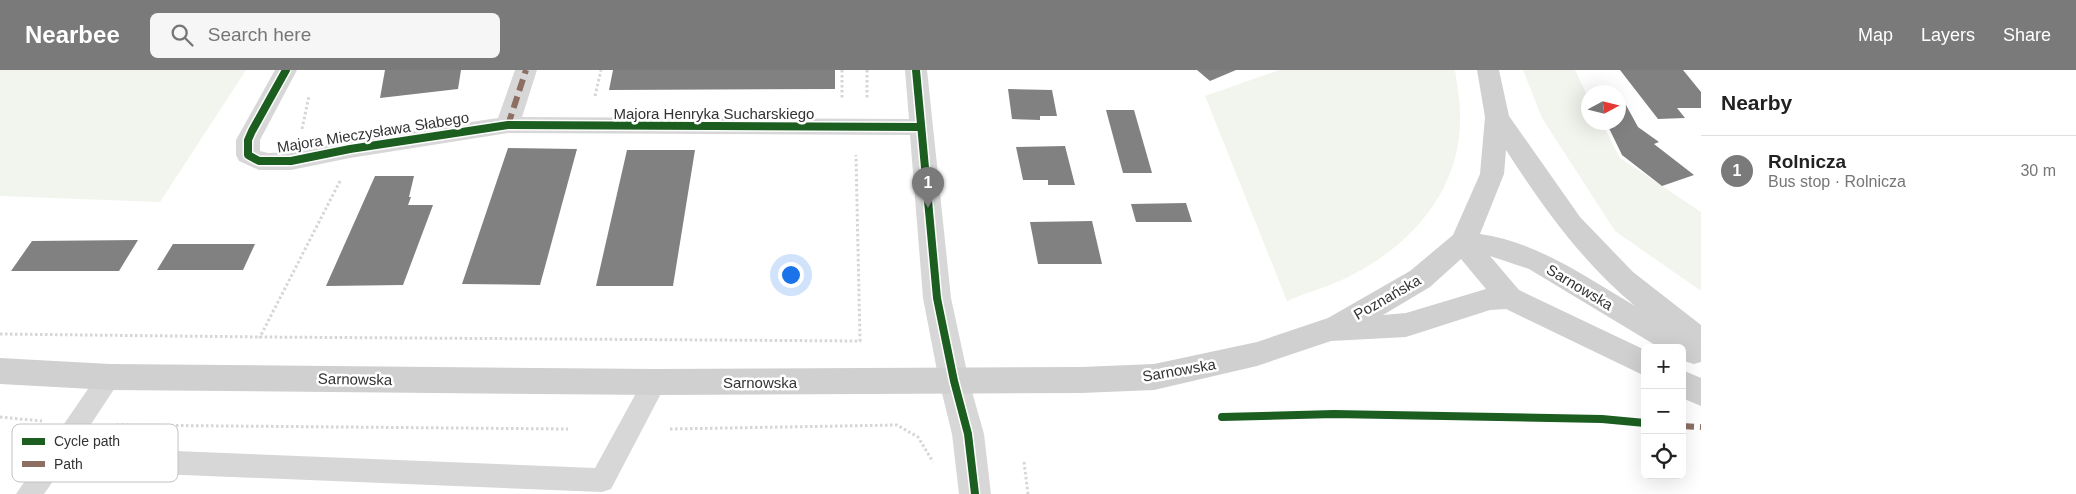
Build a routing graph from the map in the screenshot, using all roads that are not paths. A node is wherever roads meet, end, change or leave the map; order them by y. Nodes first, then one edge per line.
1 (286, 70) edge
2 (526, 70) edge
3 (916, 70) edge
4 (1488, 70) edge
5 (1497, 117) junction
6 (508, 125) junction
7 (920, 127) junction
8 (1463, 242) junction
9 (1509, 298) junction
10 (1331, 329) junction
11 (1701, 340) edge
12 (1701, 356) edge
13 (1641, 362) edge
14 (0, 371) edge
15 (110, 377) junction
16 (954, 381) junction
17 (655, 382) junction
18 (1686, 385) edge
19 (1701, 393) edge
20 (78, 424) edge
21 (178, 463) edge
22 (38, 482) edge
23 (29, 494) edge
24 (975, 494) edge

1 - 6 street, Majora Mieczysława Słabego
2 - 6 street
3 - 7 street
4 - 5 main road, Poznańska
5 - 8 main road, Poznańska
5 - 11 main road, Sarnowska
6 - 7 street, Majora Henryka Sucharskiego
7 - 16 street
8 - 9 main road
8 - 10 main road, Poznańska
8 - 12 main road, Sarnowska
9 - 10 main road, Sarnowska
9 - 13 main road
10 - 16 main road, Sarnowska
14 - 15 main road, Sarnowska
15 - 17 main road, Sarnowska
15 - 20 lane
16 - 17 main road, Sarnowska
16 - 24 street
17 - 21 lane
18 - 19 main road
22 - 23 lane

